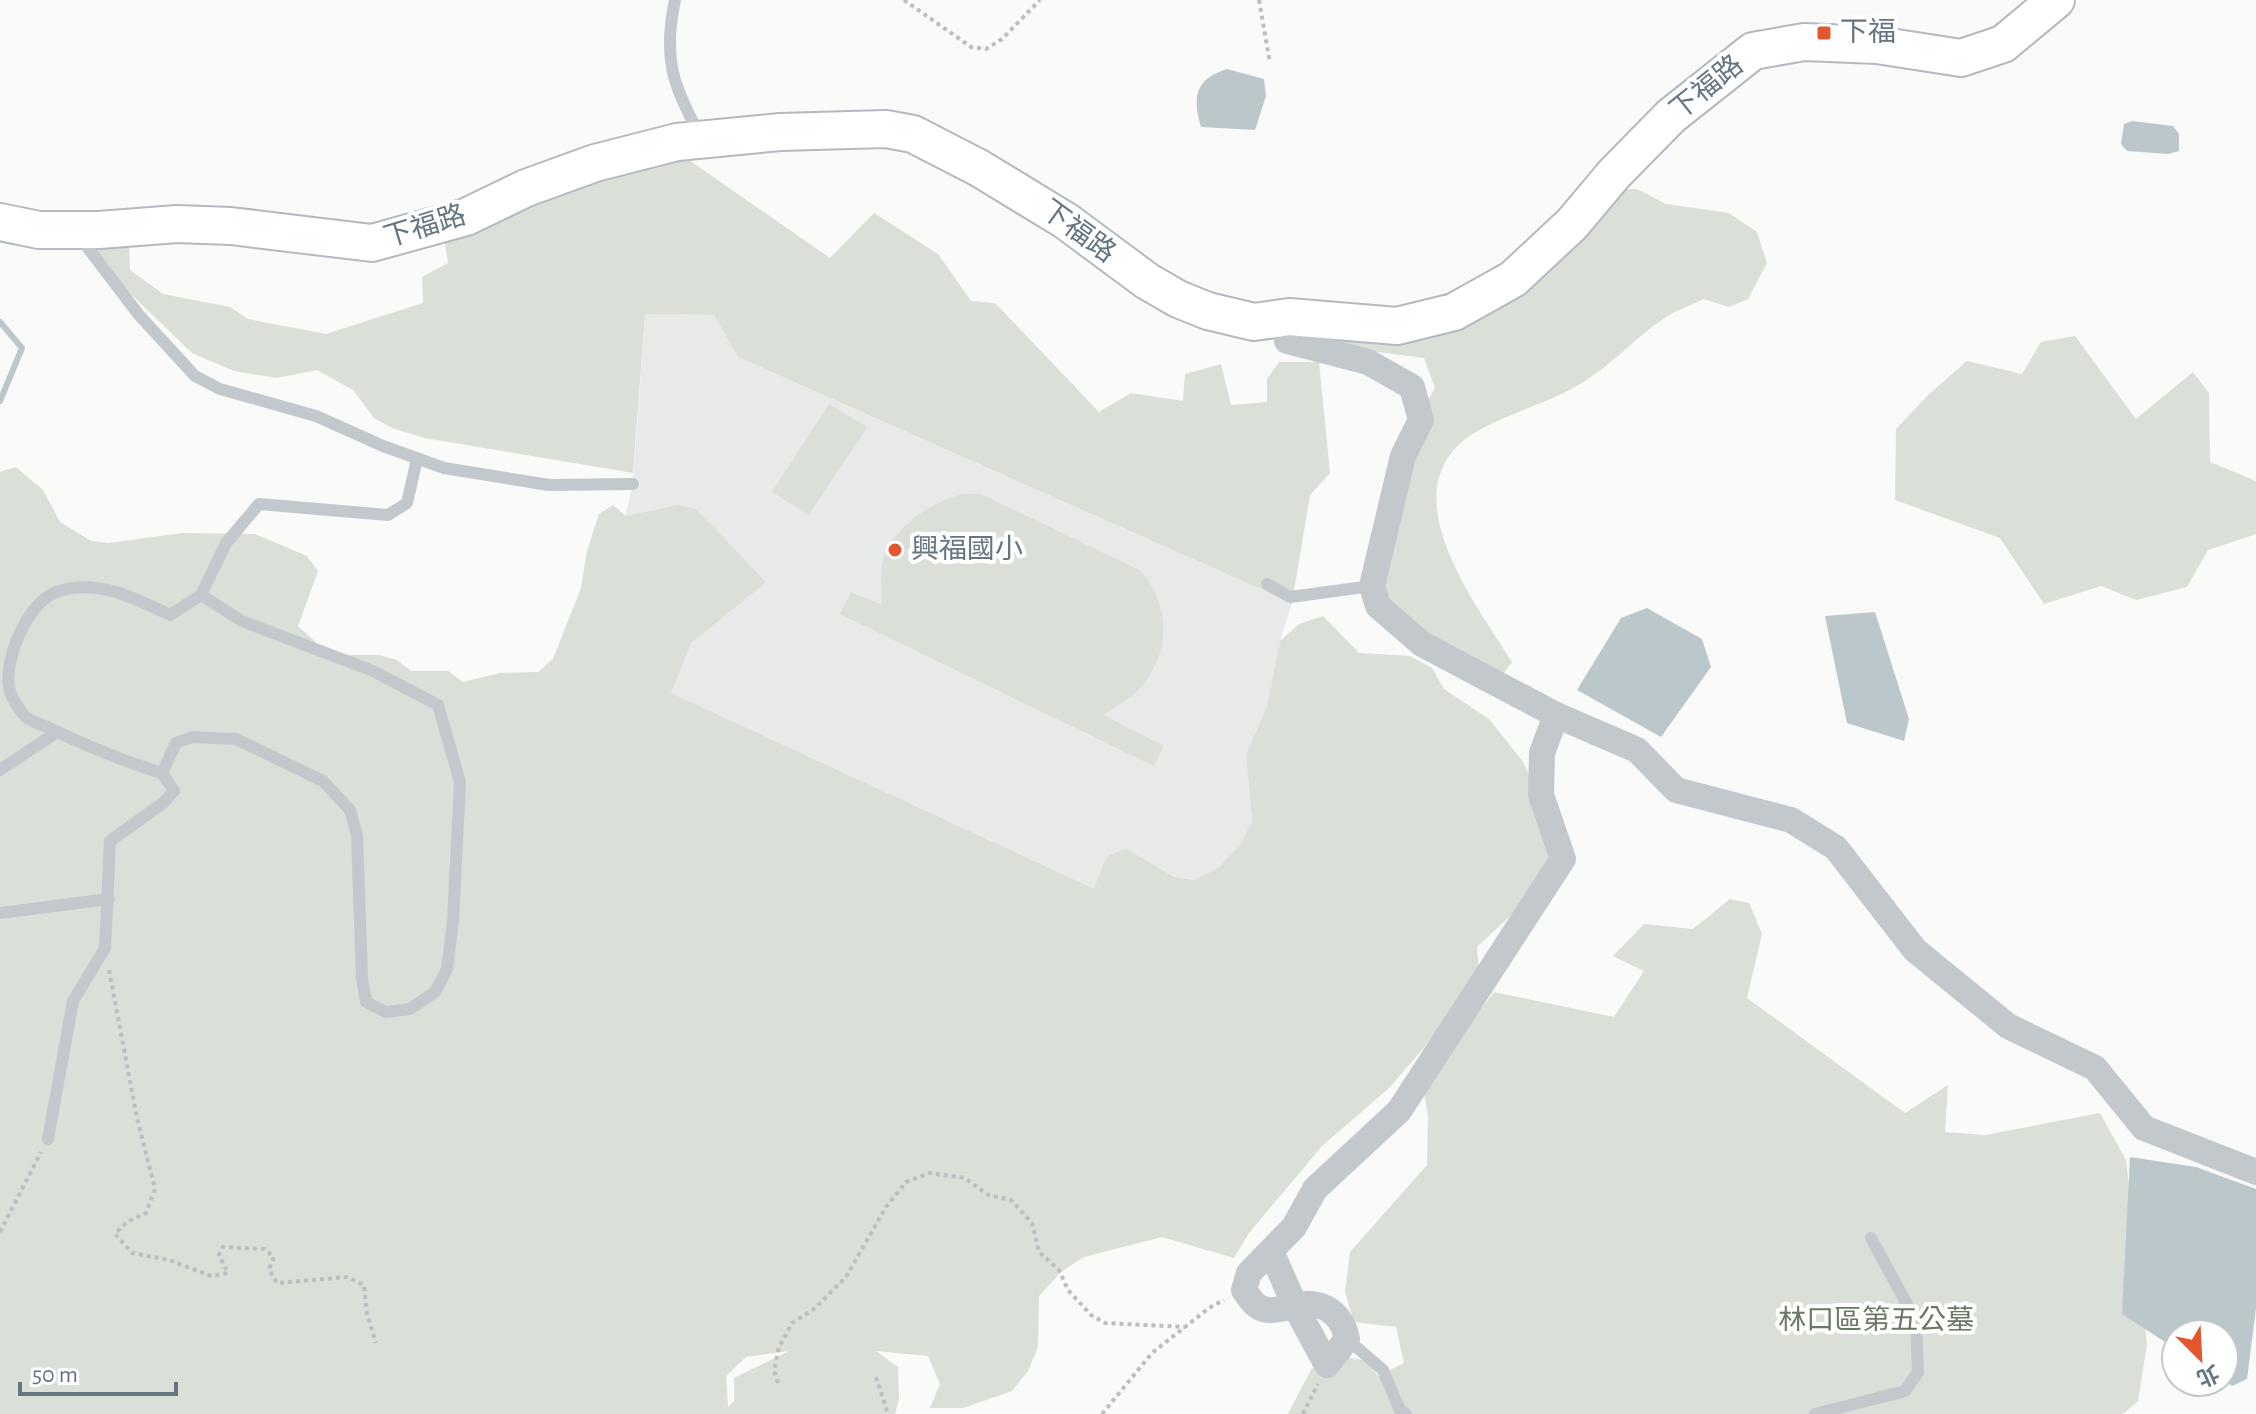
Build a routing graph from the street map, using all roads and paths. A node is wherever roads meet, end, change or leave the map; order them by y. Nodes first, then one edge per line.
1 (675, 0) edge
2 (904, 0) edge
3 (1040, 0) edge
4 (1259, 0) edge
5 (2056, 0) edge
6 (1270, 63) dead end
7 (701, 138) junction
8 (0, 222) edge
9 (73, 230) junction
10 (1289, 317) junction
11 (417, 459) junction
12 (633, 484) dead end
13 (1267, 584) dead end
14 (1372, 586) junction
15 (201, 595) junction
16 (1556, 715) junction
17 (57, 732) junction
18 (0, 770) edge
19 (162, 773) junction
20 (109, 899) junction
21 (0, 913) edge
22 (105, 948) junction
23 (48, 1139) joint
24 (2256, 1172) edge
25 (0, 1232) edge
26 (1871, 1238) dead end
27 (1271, 1251) junction
28 (1244, 1290) junction
29 (1295, 1306) junction
30 (1185, 1327) junction
31 (1347, 1339) junction
32 (376, 1343) dead end
33 (1327, 1365) junction
34 (876, 1377) dead end
35 (778, 1383) dead end
36 (888, 1414) edge
37 (1102, 1414) edge
38 (1303, 1414) edge
39 (1406, 1414) edge
40 (1815, 1414) edge

1 - 7 lane
2 - 3 path
4 - 6 path
5 - 10 main road, 下福路
7 - 9 main road, 下福路
7 - 10 main road, 下福路
8 - 9 main road, 下福路
9 - 11 lane
10 - 14 street
11 - 12 lane
11 - 15 lane
13 - 14 lane
14 - 16 street
15 - 17 lane
15 - 19 lane
16 - 24 street
16 - 27 street
17 - 18 lane
17 - 19 lane
19 - 20 lane
20 - 21 lane
20 - 22 lane
22 - 23 lane
22 - 32 path
23 - 25 path
26 - 40 lane
27 - 28 street
27 - 29 street
28 - 29 street
28 - 30 path
29 - 31 street
29 - 33 street
30 - 35 path
30 - 37 path
31 - 33 street
31 - 39 lane
33 - 38 path
34 - 36 path

